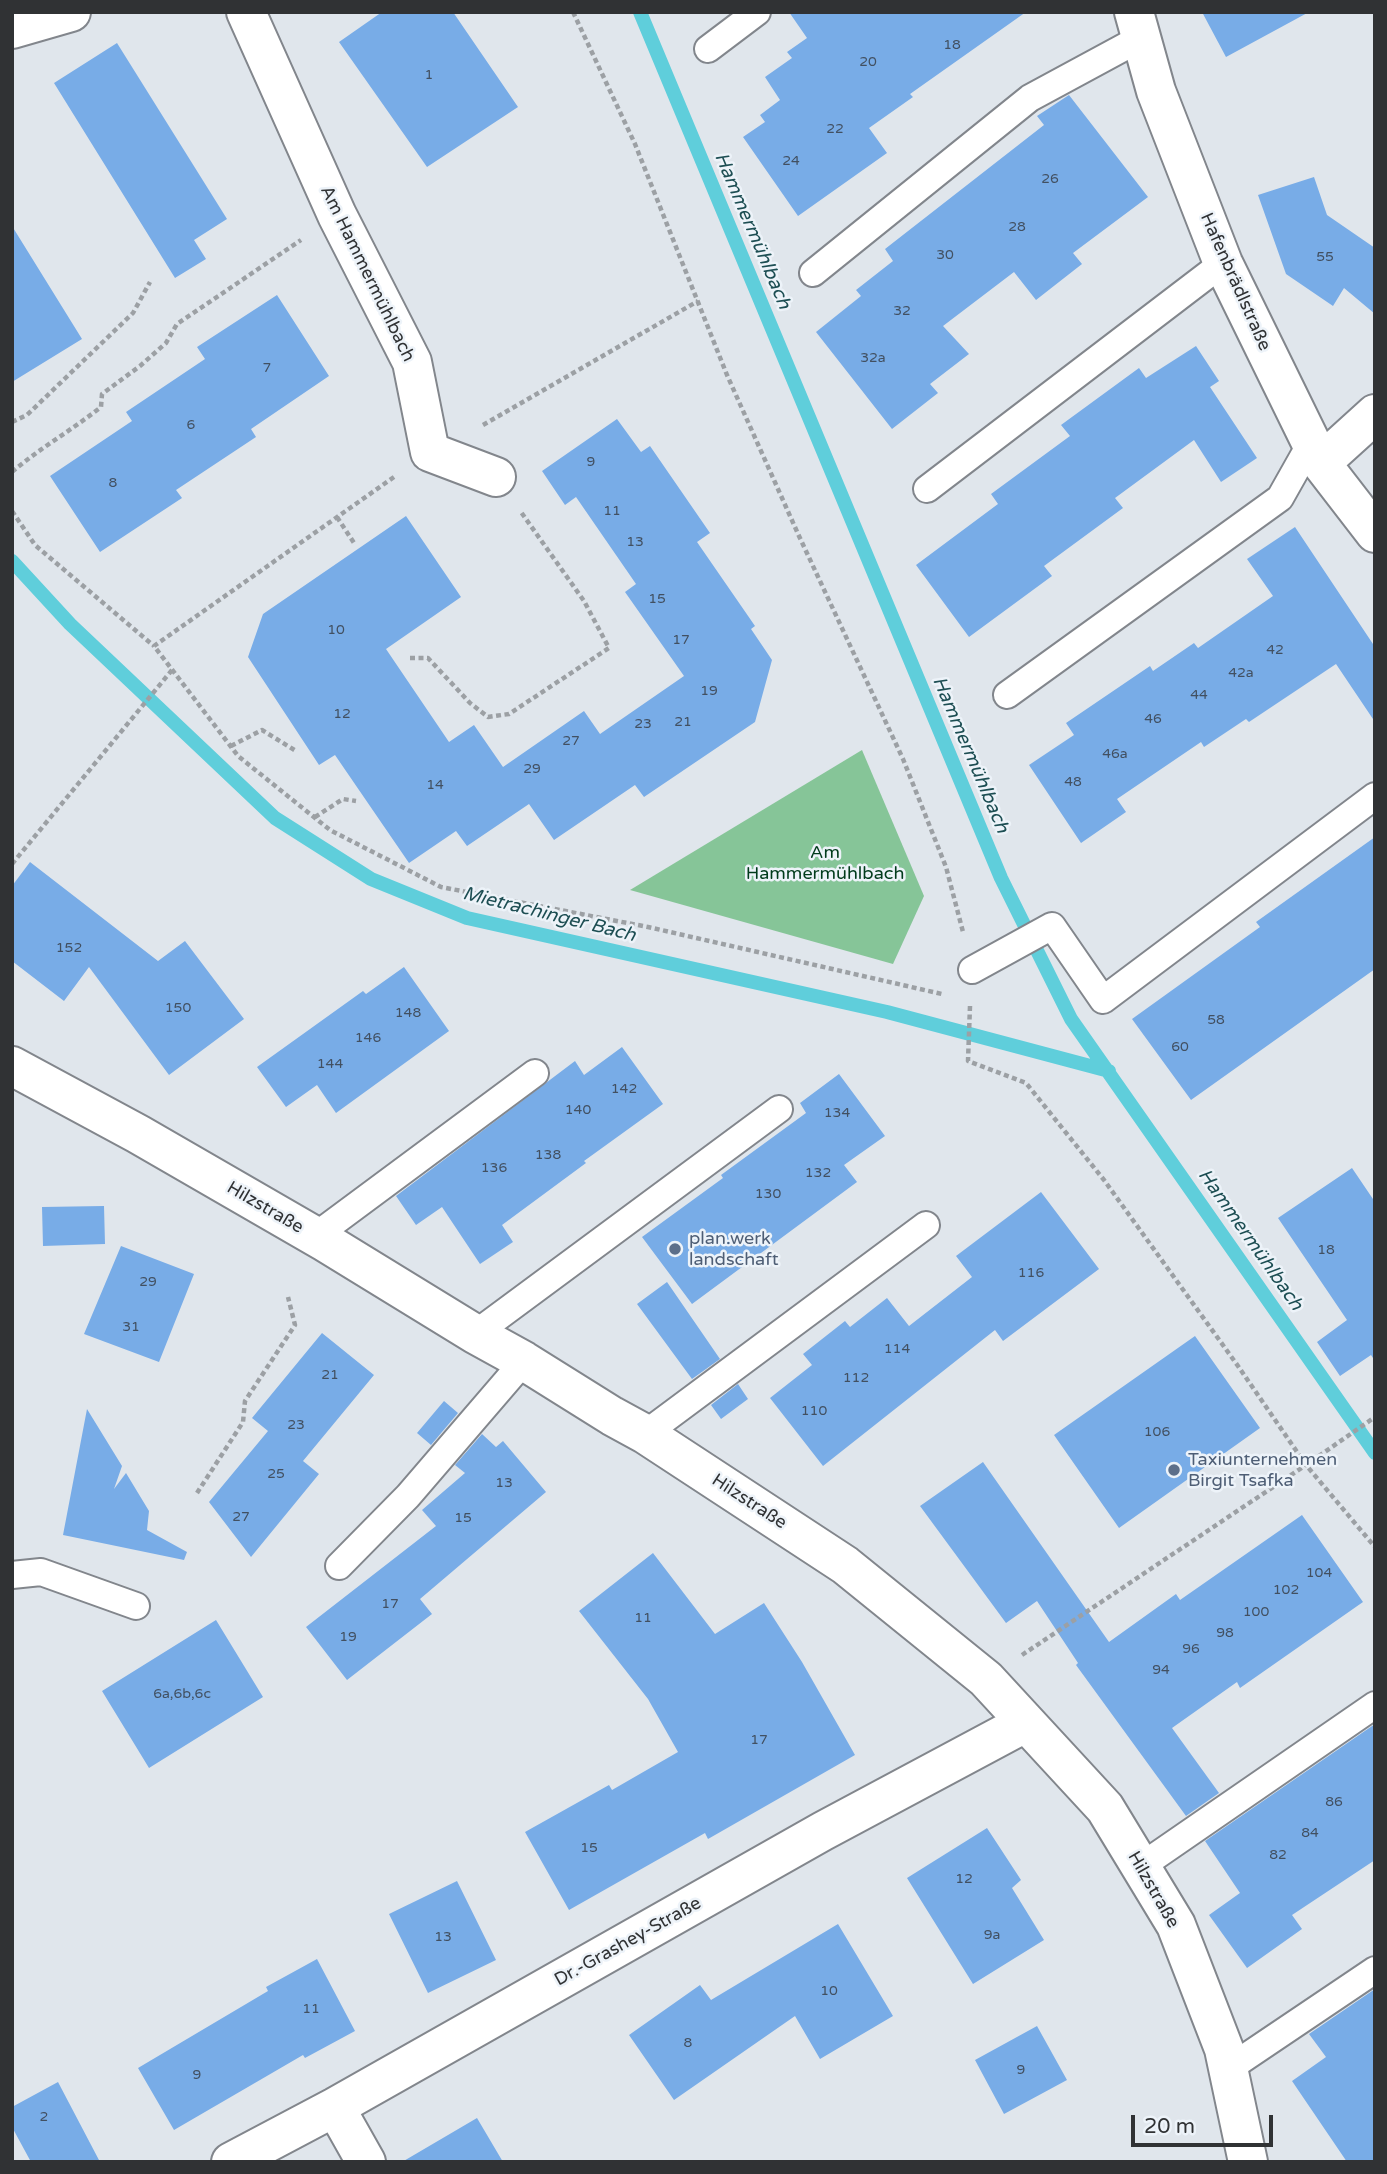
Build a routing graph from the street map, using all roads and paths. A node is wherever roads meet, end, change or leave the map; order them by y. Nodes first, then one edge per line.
1 (71, 12) edge
2 (246, 12) edge
3 (573, 12) edge
4 (757, 12) edge
5 (1137, 25) edge
6 (12, 29) edge
7 (708, 50) dead end
8 (337, 215) junction
9 (1223, 263) junction
10 (813, 272) dead end
11 (150, 282) dead end
12 (698, 300) junction
13 (1375, 414) edge
14 (12, 422) edge
15 (430, 452) junction
16 (1316, 453) junction
17 (12, 472) edge
18 (496, 477) joint
19 (927, 489) dead end
20 (12, 511) edge
21 (337, 517) junction
22 (1375, 533) edge
23 (354, 542) dead end
24 (154, 646) junction
25 (410, 658) dead end
26 (172, 670) junction
27 (1007, 695) dead end
28 (231, 746) junction
29 (296, 751) dead end
30 (1375, 796) edge
31 (356, 801) dead end
32 (315, 817) junction
33 (12, 864) edge
34 (972, 970) junction
35 (971, 1000) junction
36 (12, 1066) edge
37 (535, 1073) dead end
38 (779, 1109) dead end
39 (926, 1225) dead end
40 (314, 1237) junction
41 (288, 1297) dead end
42 (475, 1334) junction
43 (524, 1361) junction
44 (1375, 1417) edge
45 (645, 1434) junction
46 (1307, 1465) junction
47 (197, 1493) dead end
48 (1375, 1547) edge
49 (339, 1566) dead end
50 (12, 1575) edge
51 (136, 1606) dead end
52 (986, 1679) junction
53 (1375, 1705) edge
54 (1026, 1723) junction
55 (1140, 1867) junction
56 (1375, 1970) edge
57 (1228, 2069) junction
58 (335, 2107) junction
59 (231, 2162) edge
60 (366, 2162) edge
61 (1248, 2162) edge

1 - 6 street
2 - 8 street, Am Hammermühlbach
3 - 12 path
4 - 7 lane
5 - 9 street, Hafenbrädlstraße
5 - 10 lane
8 - 15 street, Am Hammermühlbach
8 - 17 path
9 - 16 street, Hafenbrädlstraße
9 - 19 lane
11 - 14 path
12 - 15 path
12 - 34 path
13 - 16 street
15 - 18 street
15 - 21 path
16 - 22 street, Hafenbrädlstraße
16 - 27 lane
18 - 25 path
20 - 24 path
21 - 23 path
21 - 24 path
24 - 26 path
26 - 28 path
26 - 33 path
28 - 29 path
28 - 32 path
30 - 34 lane
31 - 32 path
32 - 35 path
34 - 35 path
35 - 46 path
36 - 40 street, Hilzstraße
37 - 40 lane
38 - 42 lane
39 - 45 lane
40 - 42 street, Hilzstraße
41 - 47 path
42 - 43 street, Hilzstraße
43 - 45 street, Hilzstraße
43 - 49 lane
44 - 46 path
45 - 52 street, Hilzstraße
46 - 48 path
46 - 52 path
50 - 51 lane
52 - 54 street, Hilzstraße
53 - 55 lane
54 - 55 street, Hilzstraße
54 - 58 street, Dr.-Grashey-Straße
55 - 57 street, Hilzstraße
56 - 57 lane
57 - 61 street, Hilzstraße
58 - 59 street, Dr.-Grashey-Straße
58 - 60 street

